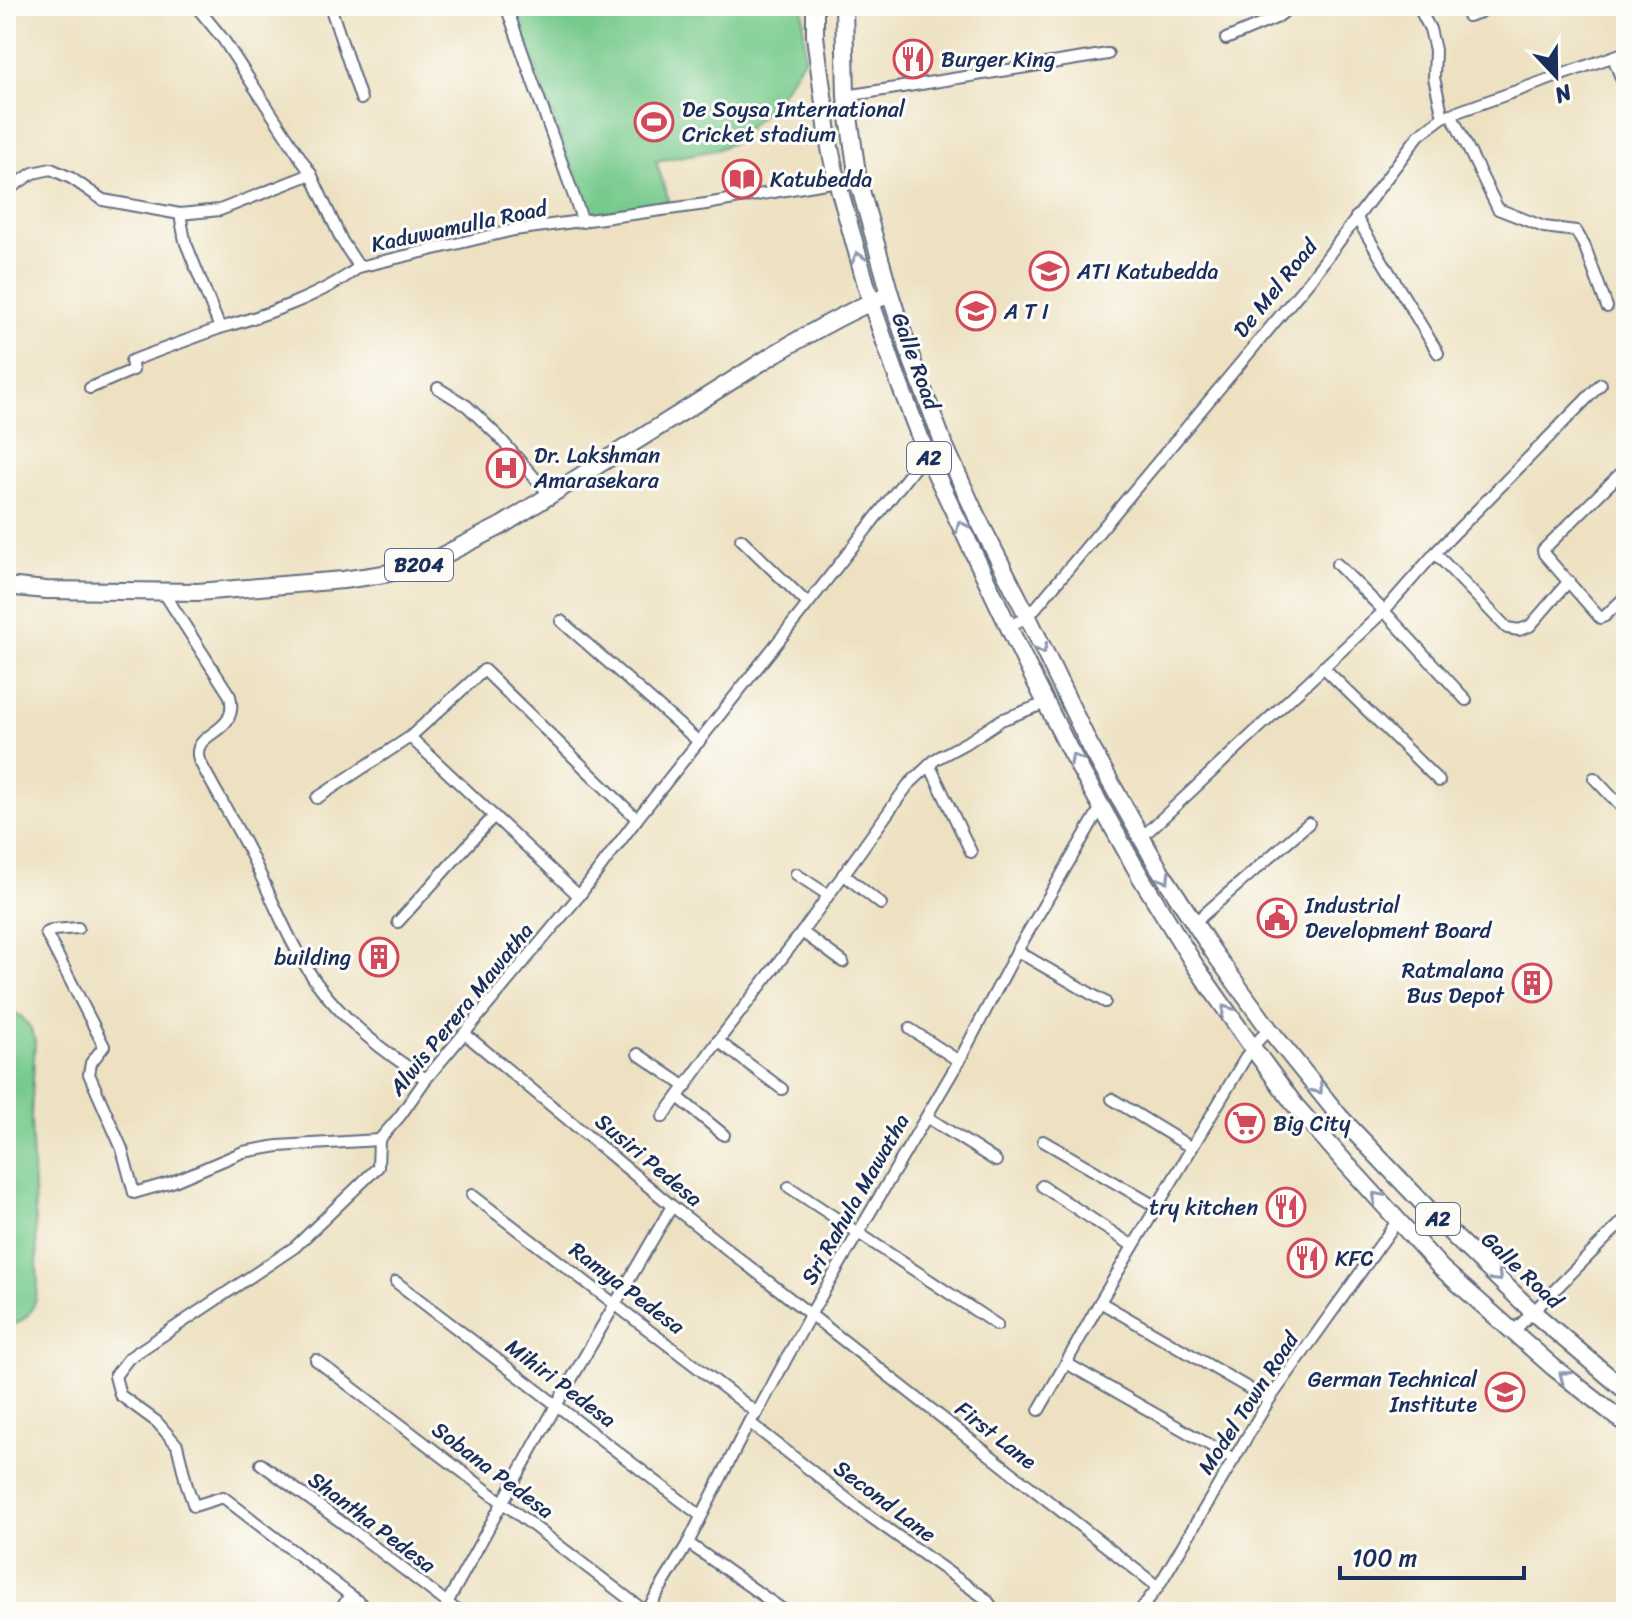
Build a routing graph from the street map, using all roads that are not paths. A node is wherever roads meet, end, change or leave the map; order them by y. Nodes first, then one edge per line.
1 (196, 6) edge
2 (330, 6) edge
3 (506, 6) edge
4 (815, 6) edge
5 (844, 6) edge
6 (1284, 6) edge
7 (1418, 6) edge
8 (1486, 6) edge
9 (1468, 16) dead end
10 (1226, 39) dead end
11 (1626, 52) edge
12 (1108, 54) dead end
13 (1613, 57) junction
14 (1626, 91) edge
15 (846, 96) junction
16 (361, 99) dead end
17 (1447, 115) junction
18 (311, 174) junction
19 (837, 181) junction
20 (6, 191) edge
21 (180, 214) junction
22 (1356, 217) junction
23 (583, 222) junction
24 (359, 267) junction
25 (890, 294) junction
26 (871, 302) junction
27 (1607, 307) dead end
28 (220, 328) junction
29 (1438, 353) dead end
30 (1601, 384) dead end
31 (90, 388) dead end
32 (438, 388) dead end
33 (926, 453) junction
34 (1626, 468) edge
35 (549, 494) junction
36 (741, 539) dead end
37 (1435, 553) junction
38 (1337, 564) dead end
39 (1569, 581) junction
40 (6, 586) edge
41 (164, 593) junction
42 (1626, 596) edge
43 (808, 604) junction
44 (1384, 611) junction
45 (1028, 617) junction
46 (561, 621) dead end
47 (1009, 626) junction
48 (1323, 667) junction
49 (1466, 700) dead end
50 (1046, 703) junction
51 (410, 737) junction
52 (699, 742) junction
53 (929, 764) junction
54 (1594, 778) dead end
55 (1439, 781) dead end
56 (317, 798) dead end
57 (1101, 807) junction
58 (1626, 812) edge
59 (494, 816) junction
60 (637, 819) junction
61 (1309, 823) dead end
62 (1141, 838) junction
63 (971, 852) dead end
64 (796, 874) dead end
65 (843, 874) junction
66 (828, 895) junction
67 (579, 896) junction
68 (881, 904) dead end
69 (398, 922) dead end
70 (1194, 923) junction
71 (78, 928) dead end
72 (802, 932) junction
73 (1017, 951) junction
74 (843, 962) dead end
75 (1105, 1002) dead end
76 (910, 1029) dead end
77 (1269, 1029) junction
78 (465, 1034) junction
79 (718, 1041) junction
80 (1252, 1047) junction
81 (638, 1054) dead end
82 (959, 1061) junction
83 (426, 1079) junction
84 (686, 1087) junction
85 (782, 1089) dead end
86 (678, 1097) junction
87 (1112, 1099) dead end
88 (663, 1117) dead end
89 (927, 1117) junction
90 (724, 1135) dead end
91 (379, 1140) junction
92 (1043, 1141) dead end
93 (1192, 1148) junction
94 (996, 1161) dead end
95 (1042, 1186) dead end
96 (789, 1187) dead end
97 (472, 1195) dead end
98 (672, 1206) junction
99 (1157, 1207) junction
100 (1626, 1218) edge
101 (1398, 1220) junction
102 (859, 1232) junction
103 (1133, 1246) junction
104 (396, 1282) dead end
105 (1100, 1302) junction
106 (616, 1304) junction
107 (1534, 1313) junction
108 (810, 1315) junction
109 (997, 1325) dead end
110 (1513, 1332) junction
111 (316, 1360) dead end
112 (1066, 1363) junction
113 (1626, 1391) edge
114 (1269, 1400) junction
115 (557, 1404) junction
116 (1039, 1410) dead end
117 (753, 1417) junction
118 (1626, 1424) edge
119 (1234, 1459) junction
120 (261, 1464) dead end
121 (503, 1502) junction
122 (701, 1516) junction
123 (688, 1543) junction
124 (1158, 1587) junction
125 (350, 1595) junction
126 (447, 1603) junction
127 (339, 1612) edge
128 (372, 1612) edge
129 (459, 1612) edge
130 (646, 1612) edge
131 (786, 1612) edge
132 (996, 1612) edge
133 (1139, 1612) edge

1 - 18 street
2 - 16 street
3 - 23 street
4 - 19 main road, Galle Road / A2
5 - 15 main road, Galle Road / A2
6 - 10 street
7 - 17 street
8 - 9 street
11 - 13 street, De Mel Road
12 - 15 street
13 - 14 street
13 - 17 street, De Mel Road
15 - 25 main road, Galle Road / A2
17 - 22 street, De Mel Road
17 - 27 street
18 - 21 street
18 - 24 street
19 - 23 street, Kaduwamulla Road
26 -> 19 main road, Galle Road / A2
20 - 21 street
21 - 28 street
22 - 29 street
22 - 45 street, De Mel Road
23 - 24 street, Kaduwamulla Road
24 - 28 street, Kaduwamulla Road
25 - 26 main road
25 - 45 main road, A2
26 - 33 main road, Galle Road / A2
26 - 35 main road, B204
28 - 31 street, Kaduwamulla Road
30 - 37 street
32 - 35 street
33 - 43 street, Alwis Perera Mawatha
47 -> 33 main road, Galle Road / A2
34 - 39 street
35 - 41 main road, B204
36 - 43 street
37 - 39 street
37 - 44 street
38 - 44 street
39 - 42 street
40 - 41 main road, B204
41 - 83 street
43 - 52 street, Alwis Perera Mawatha
44 - 48 street
44 - 49 street
45 - 47 street, De Mel Road
45 -> 62 main road, A2
46 - 52 street
47 - 50 main road, Galle Road / A2
48 - 55 street
48 - 62 street
50 - 53 street
57 -> 50 main road, Galle Road / A2
51 - 56 street
51 - 59 street
51 - 60 street
52 - 60 street, Alwis Perera Mawatha
53 - 63 street
53 - 65 street
54 - 58 street
57 - 73 street, Sri Rahula Mawatha
80 -> 57 main road, Galle Road / A2
59 - 67 street
59 - 69 street
60 - 67 street, Alwis Perera Mawatha
61 - 70 street
62 -> 70 main road, A2
64 - 66 street
65 - 66 street
65 - 68 street
66 - 72 street
67 - 78 street, Alwis Perera Mawatha
70 - 77 main road, A2
71 - 91 street
72 - 74 street
72 - 79 street
73 - 75 street
73 - 82 street, Sri Rahula Mawatha
76 - 82 street
77 - 80 street
77 -> 107 main road, Galle Road / A2
78 - 83 street, Alwis Perera Mawatha
78 - 98 street, Susiri Pedesa
79 - 84 street
79 - 85 street
80 - 93 street
101 -> 80 main road, A2
81 - 84 street
82 - 89 street, Sri Rahula Mawatha
83 - 91 street, Alwis Perera Mawatha
84 - 86 street
86 - 88 street
86 - 90 street
87 - 93 street
89 - 94 street
89 - 102 street, Sri Rahula Mawatha
91 - 125 street
92 - 99 street
93 - 99 street
95 - 103 street
96 - 102 street
97 - 106 street, Ramya Pedesa
98 - 106 street
98 - 108 street, Susiri Pedesa
99 - 103 street
100 - 107 street
101 - 110 main road, A2
101 - 114 street, Model Town Road
102 - 108 street, Sri Rahula Mawatha
102 - 109 street
103 - 105 street
104 - 115 street, Mihiri Pedesa
105 - 112 street
105 - 114 street
106 - 115 street
106 - 117 street, Ramya Pedesa
107 - 110 street
107 - 113 main road, Galle Road / A2
108 - 117 street, Sri Rahula Mawatha
108 - 124 street, First Lane
118 -> 110 main road, A2
111 - 121 street, Sobana Pedesa
112 - 116 street
112 - 119 street
114 - 119 street, Model Town Road
115 - 121 street
115 - 122 street, Mihiri Pedesa
117 - 122 street, Sri Rahula Mawatha
117 - 132 street, Second Lane
119 - 124 street, Model Town Road
120 - 126 street, Shantha Pedesa
121 - 126 street
121 - 130 street, Sobana Pedesa
122 - 123 street, Sri Rahula Mawatha
123 - 130 street, Sri Rahula Mawatha
123 - 131 street
124 - 133 street, Model Town Road
125 - 127 street
125 - 128 street
126 - 129 street, Shantha Pedesa

